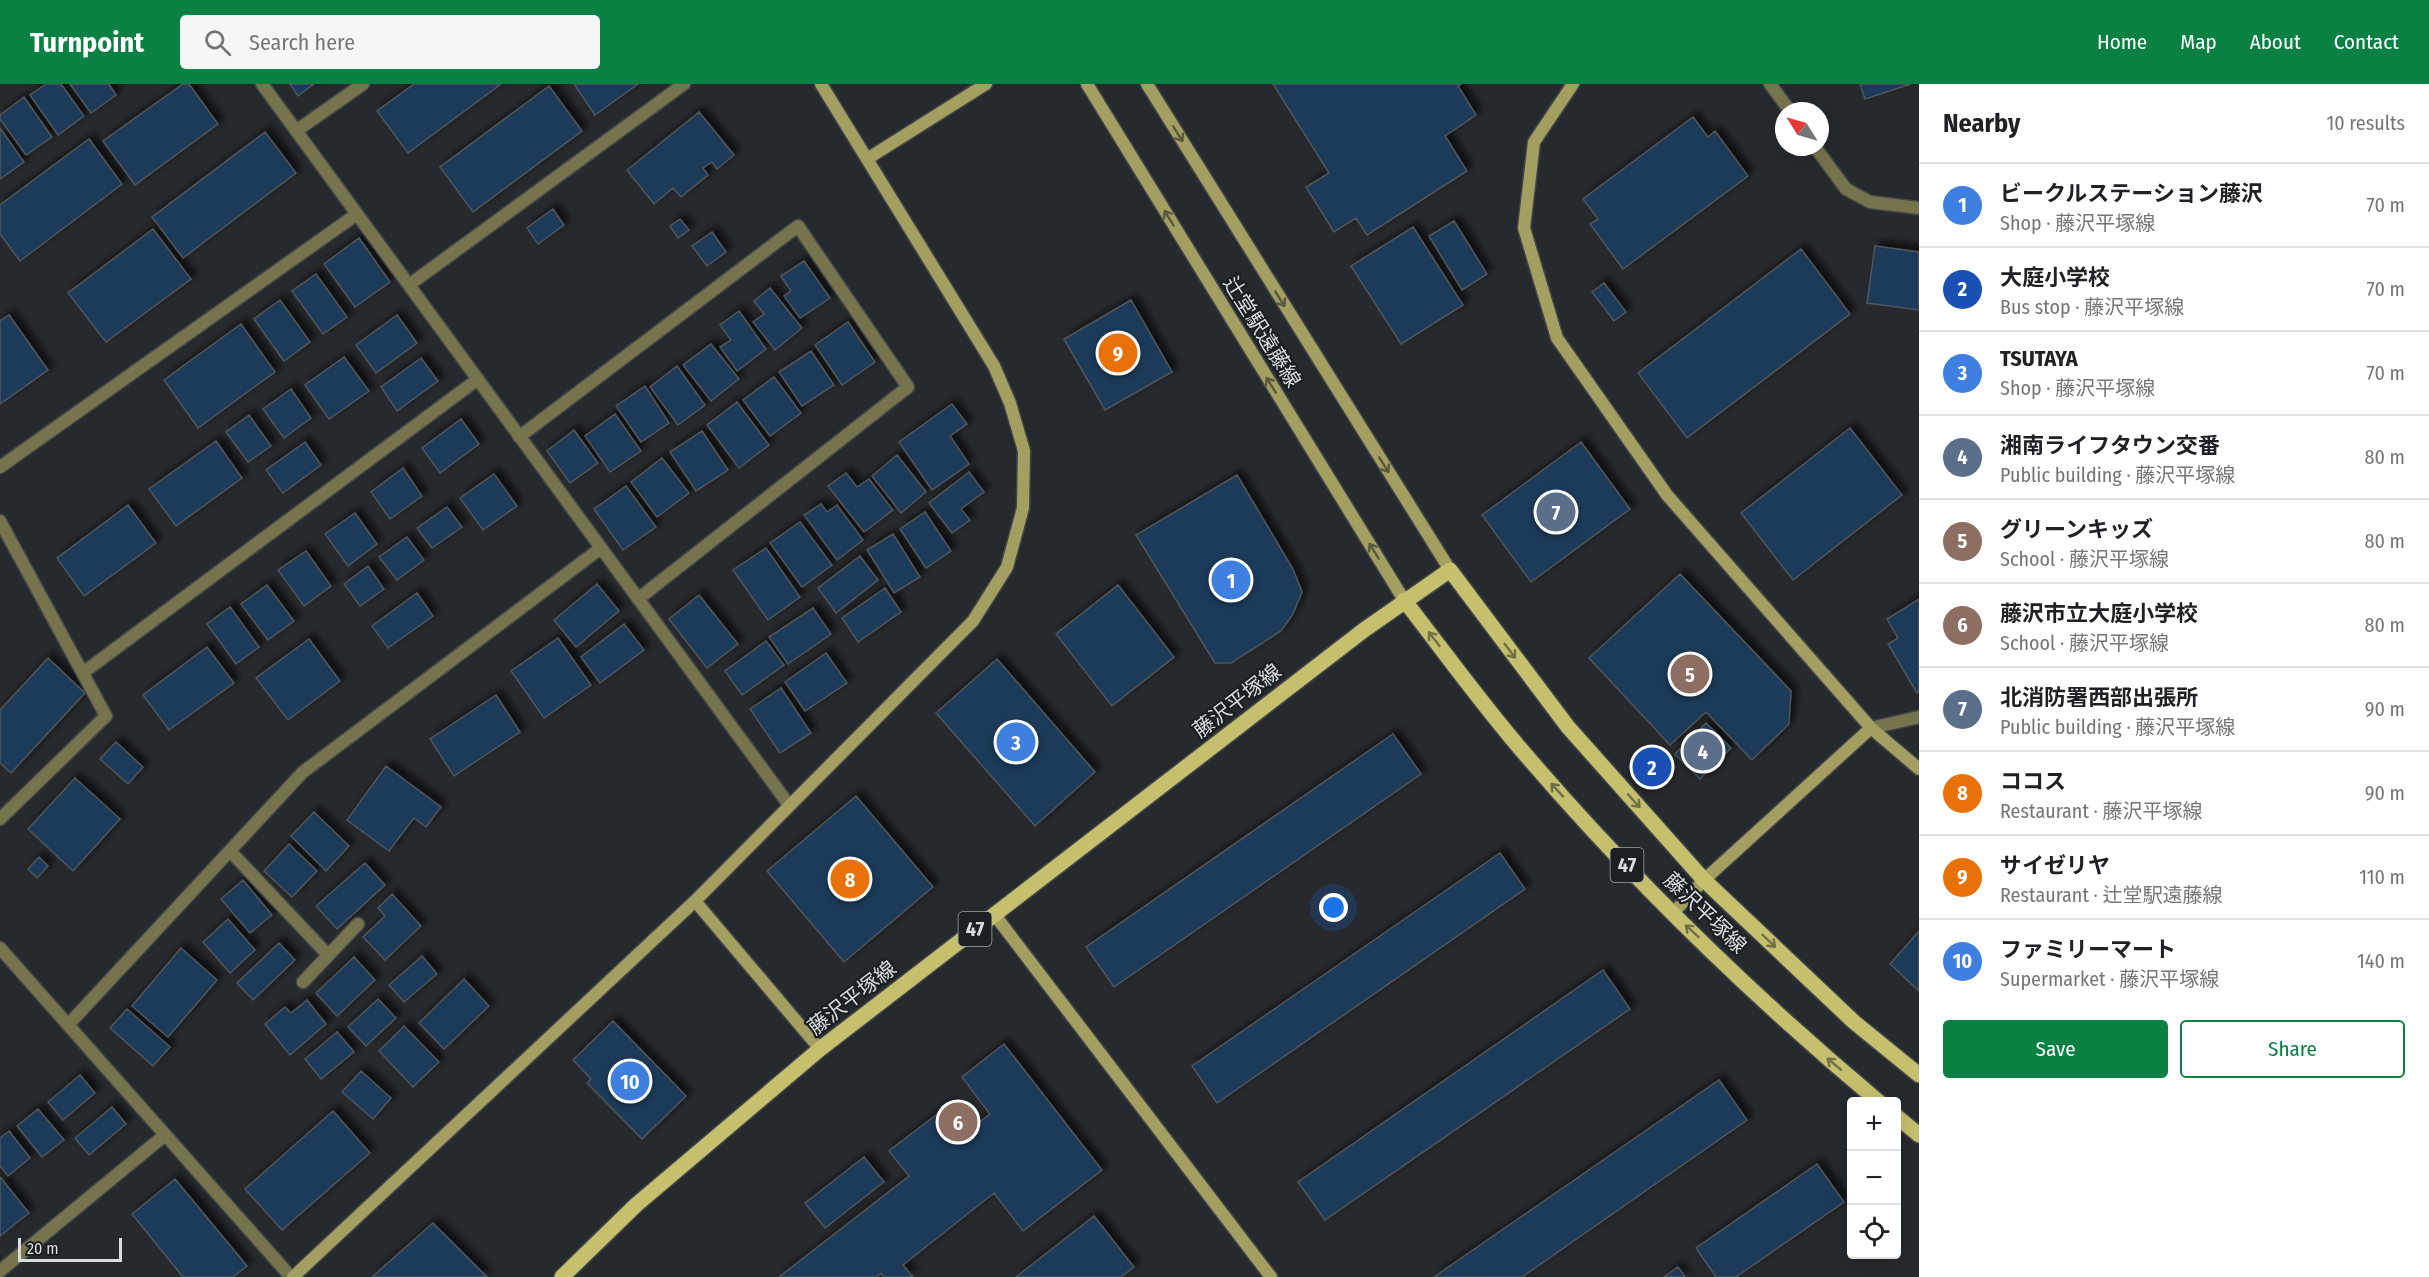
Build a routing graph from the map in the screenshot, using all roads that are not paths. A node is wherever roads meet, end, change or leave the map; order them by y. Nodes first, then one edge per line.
1 (262, 84) edge
2 (363, 84) edge
3 (684, 84) edge
4 (821, 84) edge
5 (986, 84) edge
6 (1087, 84) edge
7 (1147, 84) edge
8 (1573, 84) edge
9 (1770, 84) edge
10 (1783, 102) edge
11 (296, 131) junction
12 (1822, 156) edge
13 (867, 159) junction
14 (1919, 208) edge
15 (357, 214) junction
16 (409, 285) junction
17 (478, 379) junction
18 (519, 437) junction
19 (0, 467) edge
20 (0, 521) edge
21 (601, 549) junction
22 (1450, 570) junction
23 (638, 599) junction
24 (1404, 600) junction
25 (84, 672) junction
26 (1919, 717) edge
27 (1871, 728) junction
28 (1919, 769) edge
29 (789, 805) junction
30 (0, 819) edge
31 (230, 850) junction
32 (1704, 880) junction
33 (695, 900) junction
34 (1673, 913) junction
35 (994, 914) junction
36 (358, 924) dead end
37 (0, 948) edge
38 (328, 956) junction
39 (303, 982) dead end
40 (68, 1025) junction
41 (820, 1050) junction
42 (1919, 1076) edge
43 (1874, 1097) edge
44 (1901, 1120) edge
45 (165, 1135) junction
46 (1919, 1135) edge
47 (0, 1271) edge
48 (292, 1277) edge
49 (562, 1277) edge
50 (1271, 1277) edge

1 - 11 street
2 - 11 street
3 - 16 street
4 - 13 street
5 - 13 street
24 -> 6 street, 辻堂駅遠藤線
7 -> 22 street, 辻堂駅遠藤線
8 - 27 street
9 - 10 street
11 - 15 street
12 - 14 street
13 - 29 street
15 - 16 street
15 - 19 street
16 - 17 street
17 - 18 street
17 - 25 street
18 - 21 street
18 - 23 street
20 - 25 street
21 - 23 street
21 - 31 street
22 - 24 main road, 47
22 -> 32 main road, 藤沢平塚線 / 47
23 - 29 street
34 -> 24 main road, 藤沢平塚線 / 47
24 - 35 main road, 藤沢平塚線 / 47
25 - 30 street
26 - 27 street
27 - 28 street
27 - 32 street
29 - 33 street
31 - 38 street
31 - 40 street
32 - 34 street
32 -> 42 main road, 藤沢平塚線 / 47
33 - 41 street
33 - 48 street
43 -> 34 main road, 藤沢平塚線 / 47
35 - 41 main road, 藤沢平塚線 / 47
35 - 50 street
36 - 38 street
37 - 40 street
38 - 39 street
40 - 45 street
41 - 49 main road, 藤沢平塚線 / 47
44 - 46 main road
45 - 47 street
45 - 48 street

